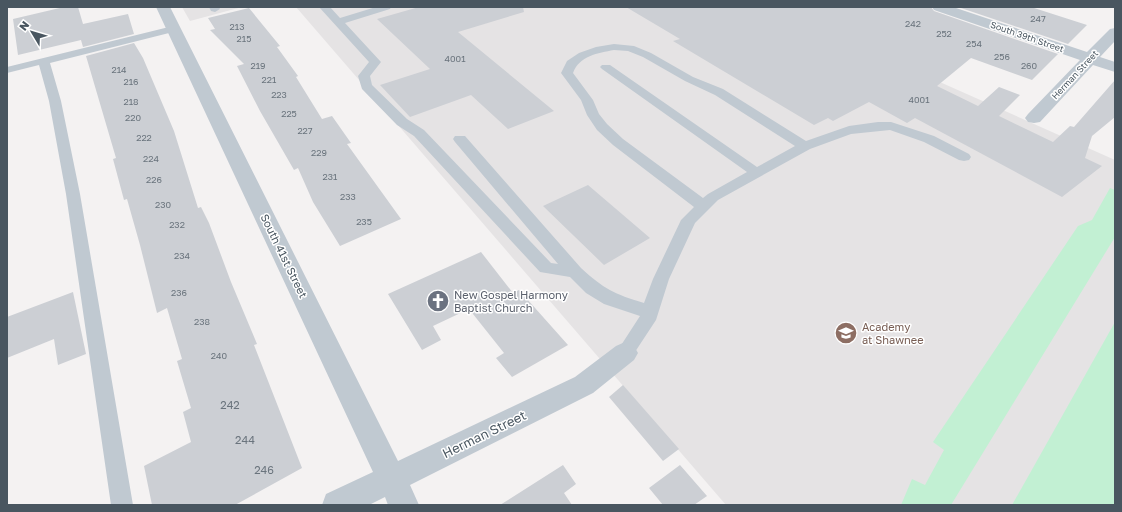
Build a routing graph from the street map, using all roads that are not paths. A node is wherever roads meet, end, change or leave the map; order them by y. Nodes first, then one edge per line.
1 (163, 7) edge
2 (324, 7) edge
3 (386, 7) edge
4 (939, 7) edge
5 (338, 22) junction
6 (173, 29) junction
7 (1115, 32) edge
8 (1091, 58) junction
9 (44, 61) junction
10 (606, 67) dead end
11 (1115, 67) edge
12 (7, 70) edge
13 (1034, 118) dead end
14 (460, 138) dead end
15 (805, 146) junction
16 (964, 158) dead end
17 (757, 173) junction
18 (703, 206) junction
19 (575, 272) junction
20 (650, 312) junction
21 (625, 353) joint
22 (392, 479) junction
23 (122, 505) edge
24 (337, 505) edge
25 (404, 505) edge

1 - 6 street, South 41st Street
2 - 5 lane
3 - 5 lane
4 - 8 street, South 39th Street
5 - 19 lane
6 - 9 lane
6 - 22 street, South 41st Street
7 - 8 street, Herman Street
8 - 11 street, South 39th Street
8 - 13 street, Herman Street
9 - 12 lane
9 - 23 lane
10 - 17 lane
14 - 19 lane
15 - 16 lane
15 - 17 lane
15 - 18 lane
17 - 18 lane
18 - 20 lane
19 - 20 lane
20 - 21 lane
21 - 22 street, Herman Street
22 - 24 street, Herman Street
22 - 25 street, South 41st Street

